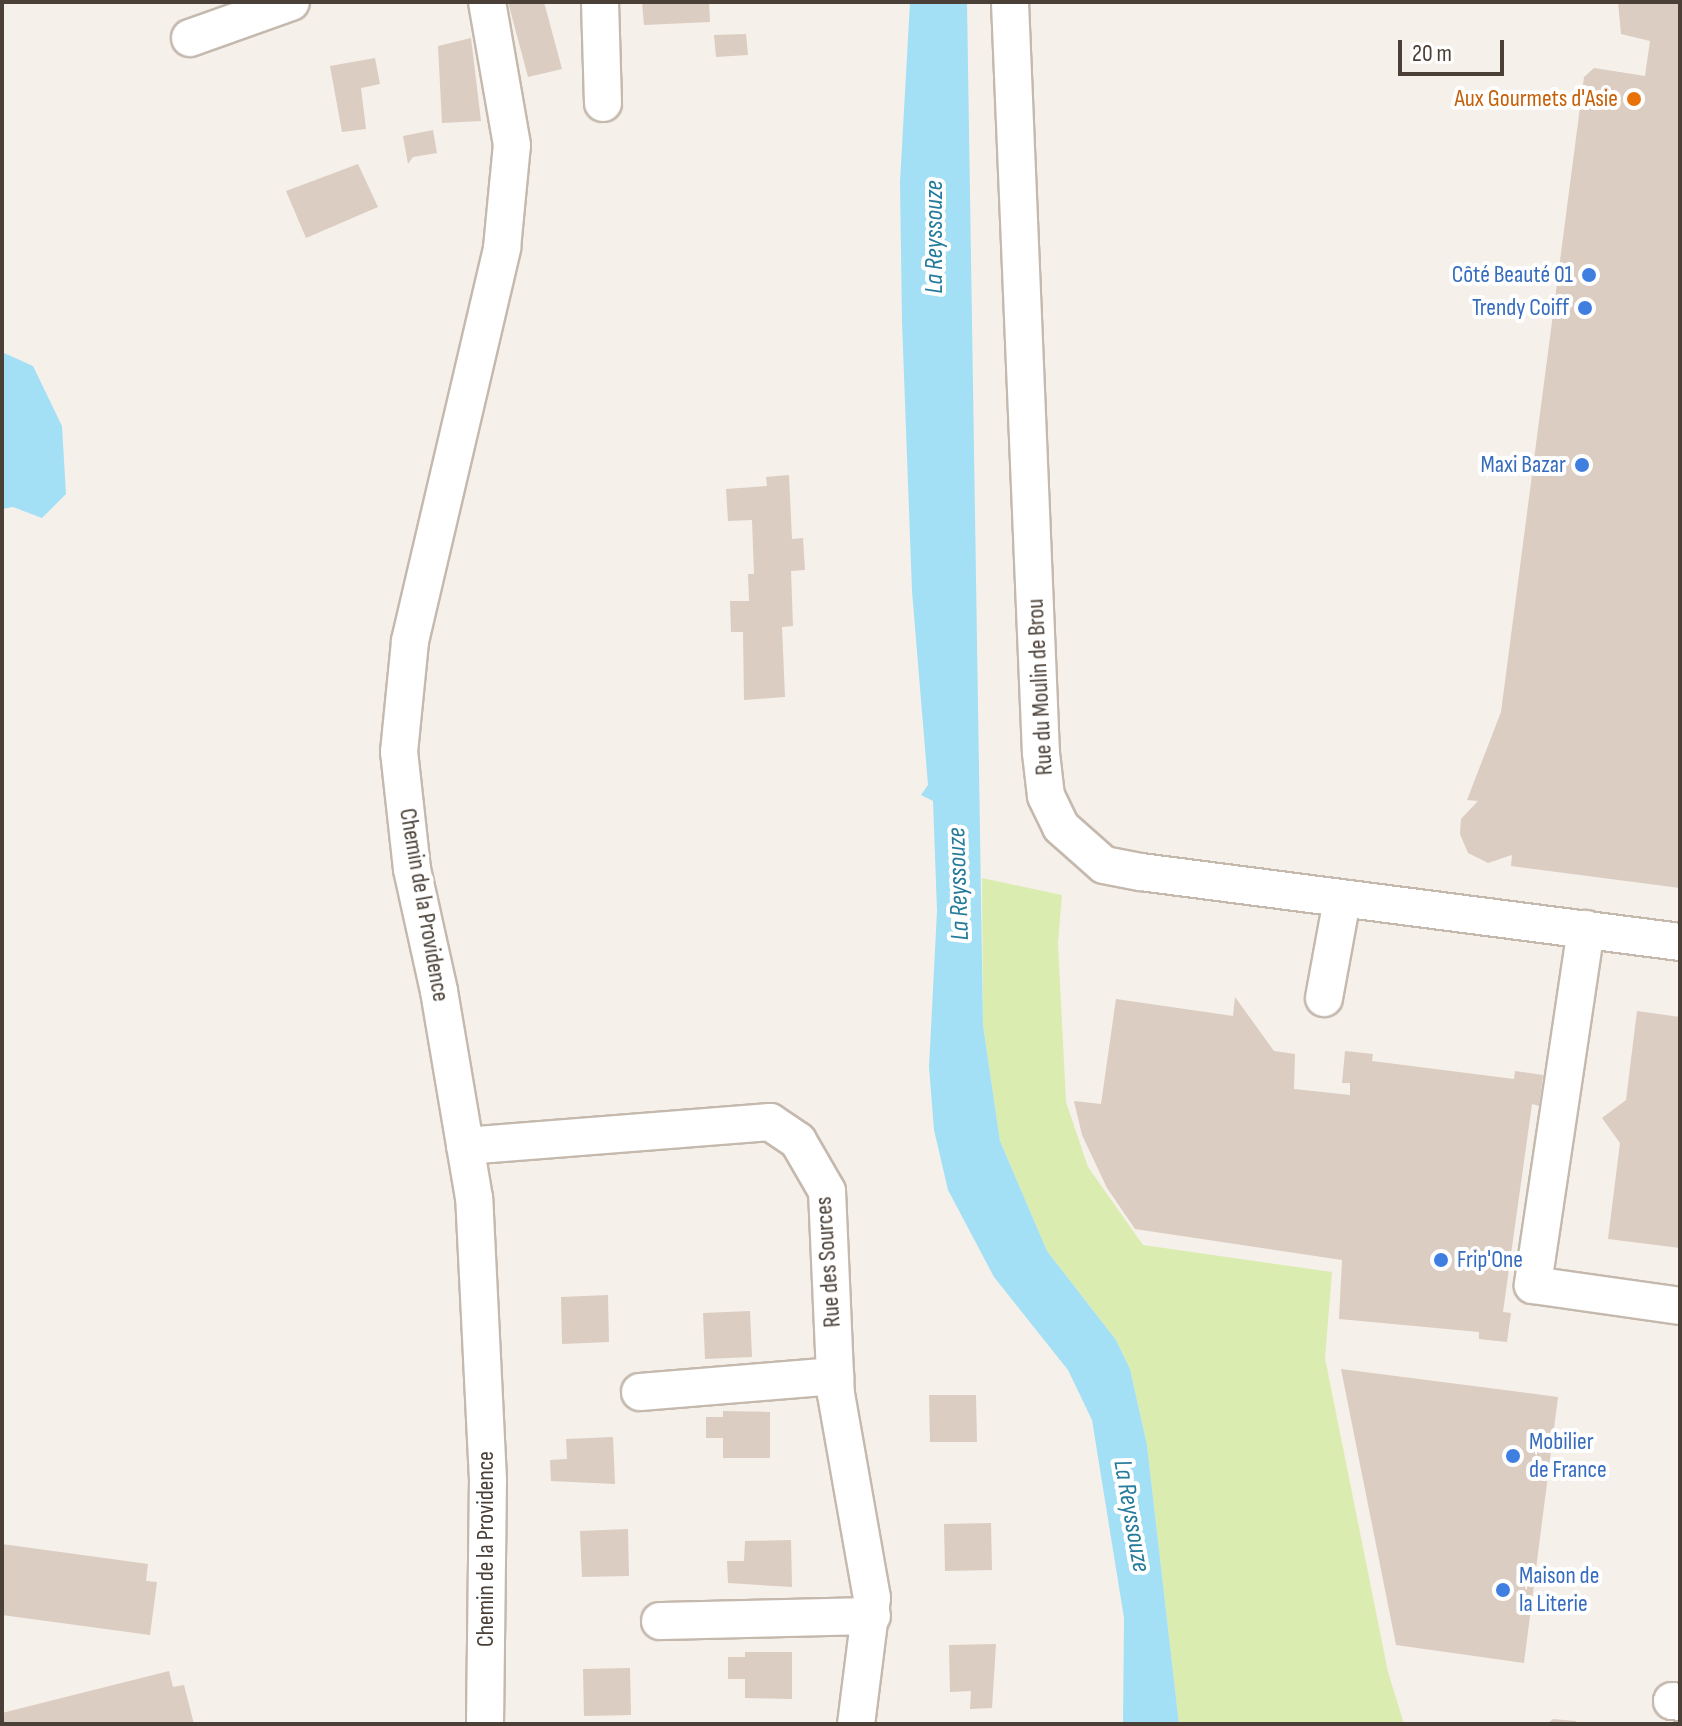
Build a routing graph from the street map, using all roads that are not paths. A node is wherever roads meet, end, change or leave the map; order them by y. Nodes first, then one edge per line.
1 (291, 2) edge
2 (487, 2) edge
3 (600, 2) edge
4 (1010, 2) edge
5 (190, 38) dead end
6 (603, 103) dead end
7 (1342, 900) junction
8 (1586, 929) junction
9 (1680, 942) edge
10 (1324, 998) dead end
11 (465, 1146) junction
12 (1680, 1306) edge
13 (835, 1376) junction
14 (640, 1392) dead end
15 (872, 1616) junction
16 (660, 1621) dead end
17 (485, 1724) edge
18 (856, 1724) edge

1 - 5 street
2 - 11 street, Chemin de la Providence
3 - 6 street
4 - 7 street, Rue du Moulin de Brou
7 - 8 street, Rue du Moulin de Brou
7 - 10 street
8 - 9 street, Rue du Moulin de Brou
8 - 12 street
11 - 13 street, Rue des Sources
11 - 17 street, Chemin de la Providence
13 - 14 street
13 - 15 street, Rue des Sources
15 - 16 street
15 - 18 street, Rue des Sources

